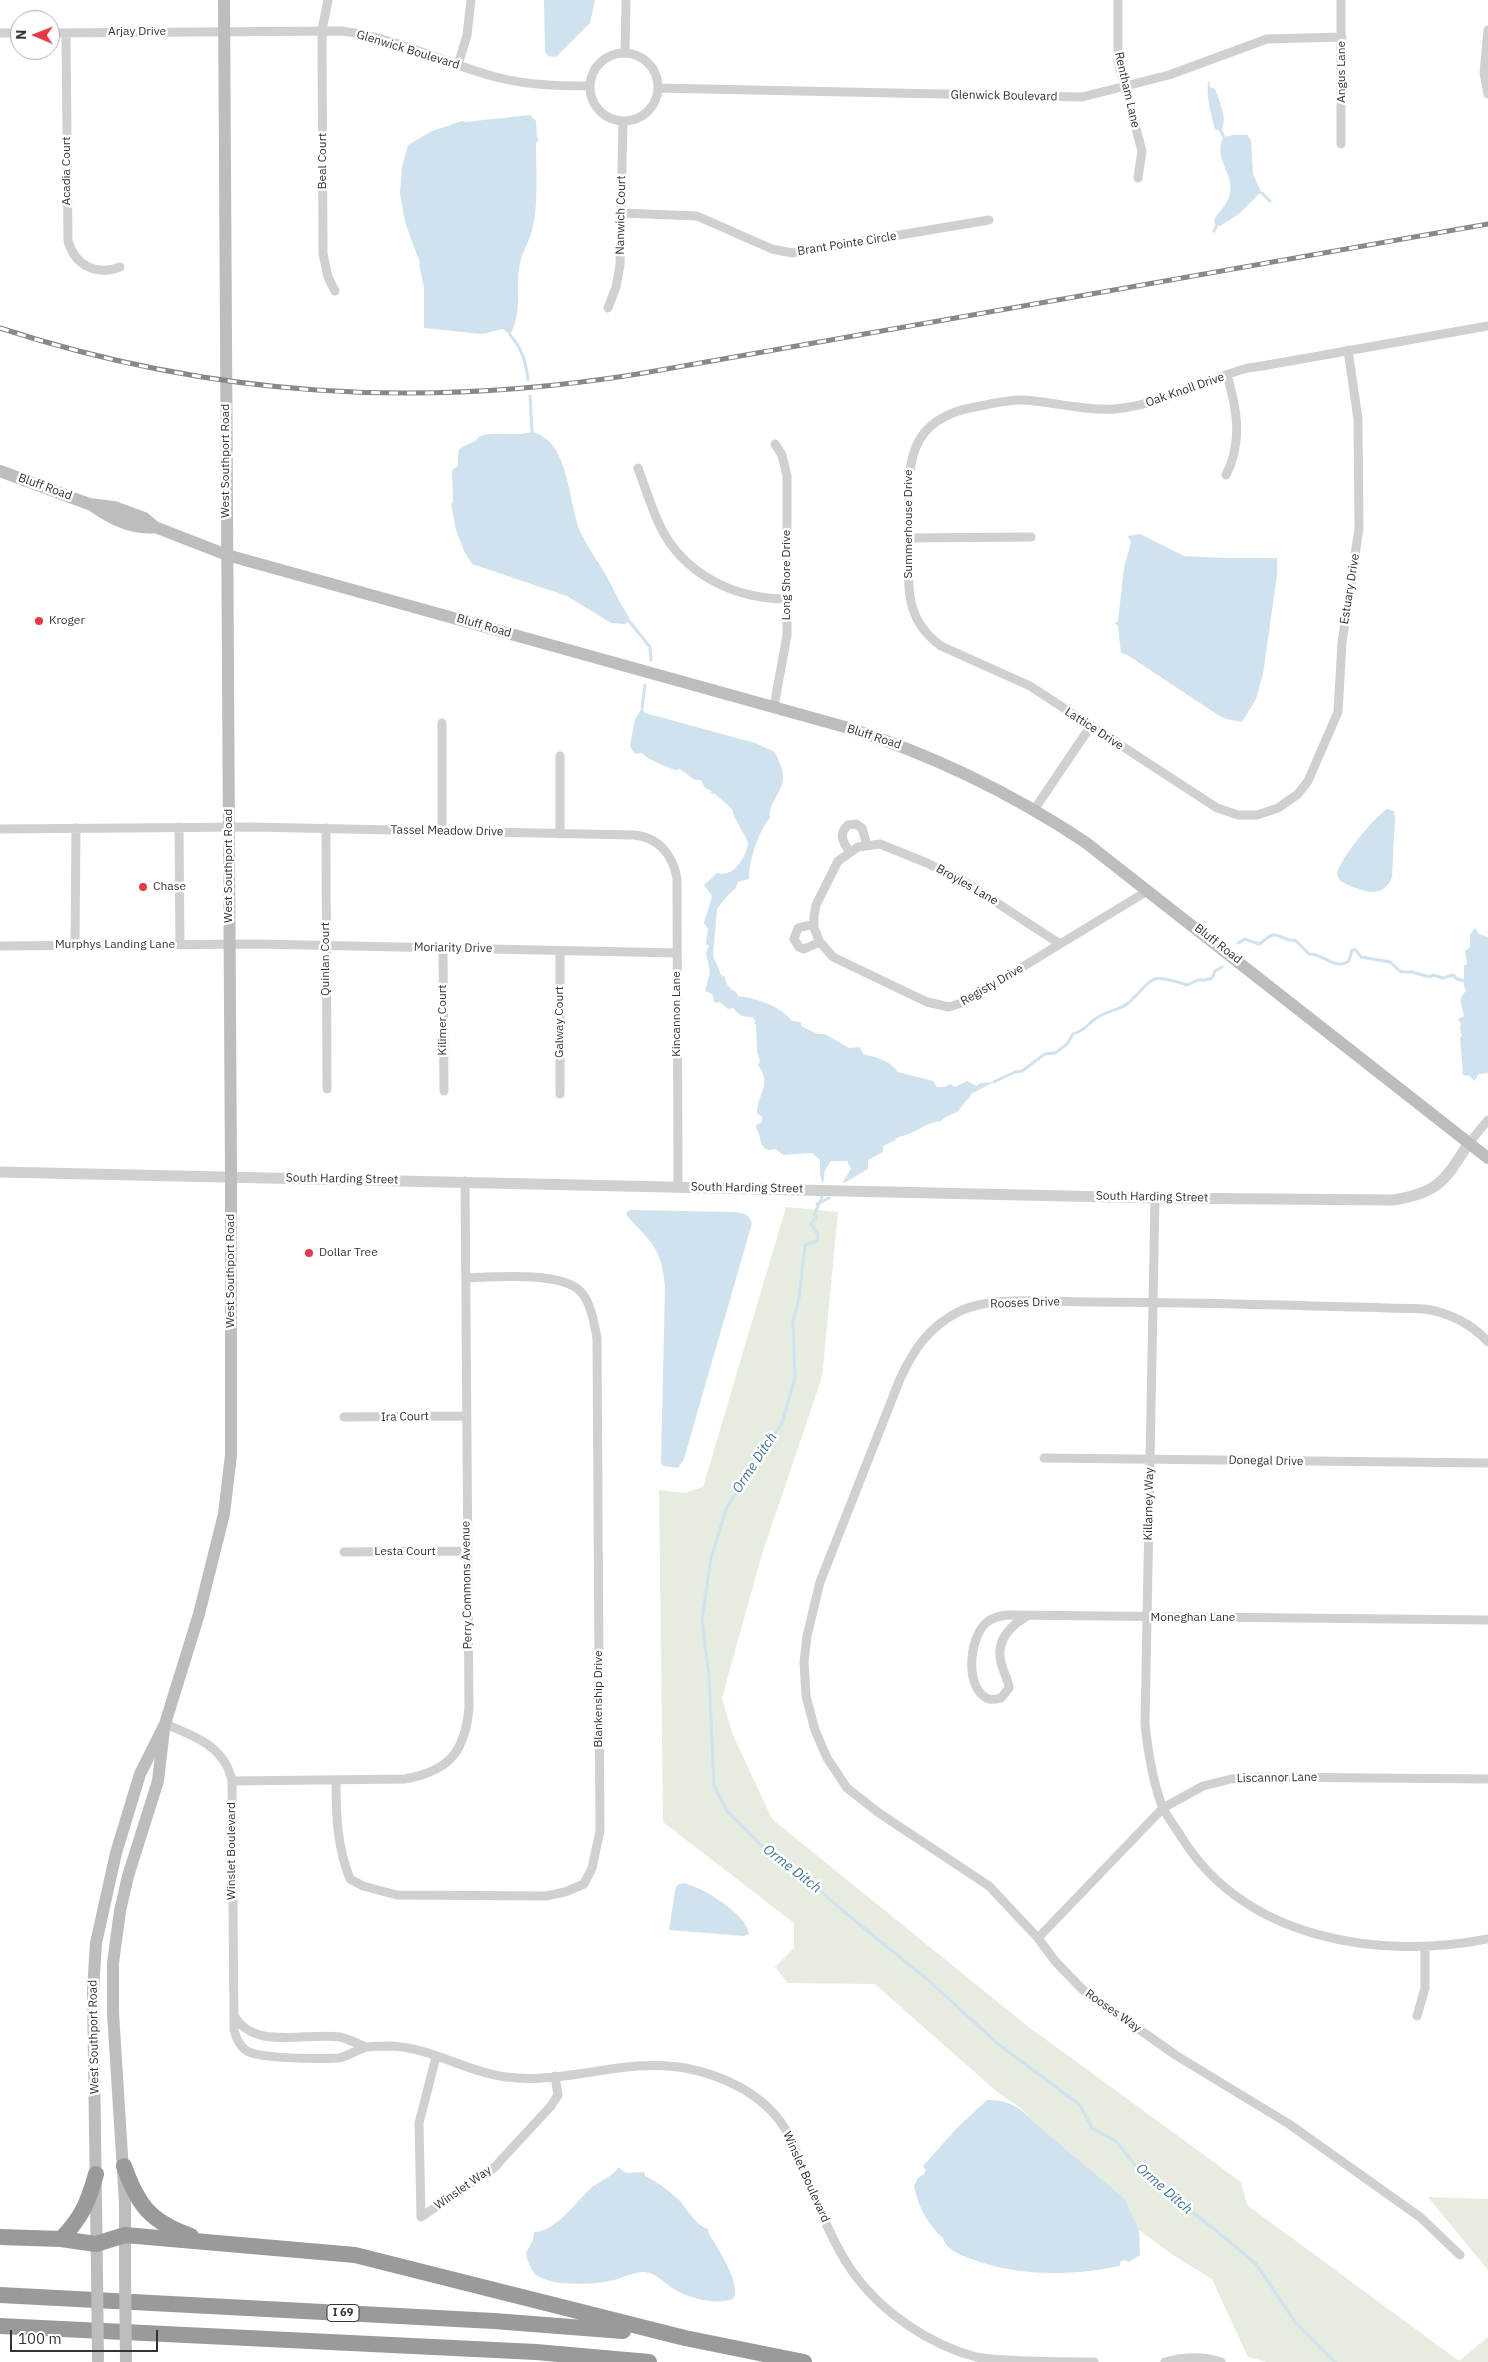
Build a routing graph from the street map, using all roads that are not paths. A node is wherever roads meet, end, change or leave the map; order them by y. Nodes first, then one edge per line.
1 (224, 0) edge
2 (328, 0) edge
3 (470, 0) edge
4 (626, 0) edge
5 (1118, 0) edge
6 (1342, 0) edge
7 (322, 30) junction
8 (1488, 30) edge
9 (224, 31) junction
10 (60, 33) edge
11 (66, 33) junction
12 (1342, 37) junction
13 (625, 53) junction
14 (458, 65) junction
15 (590, 86) junction
16 (1125, 87) junction
17 (658, 88) junction
18 (1488, 94) edge
19 (623, 121) junction
20 (1341, 144) dead end
21 (1138, 178) dead end
22 (621, 213) junction
23 (989, 220) dead end
24 (120, 267) dead end
25 (335, 291) dead end
26 (608, 308) dead end
27 (1488, 326) edge
28 (1348, 350) junction
29 (1227, 375) junction
30 (926, 430) joint
31 (775, 444) dead end
32 (638, 468) dead end
33 (0, 471) edge
34 (1226, 475) dead end
35 (1031, 537) dead end
36 (909, 538) junction
37 (227, 555) junction
38 (787, 599) junction
39 (917, 621) joint
40 (774, 707) junction
41 (442, 722) dead end
42 (1090, 727) junction
43 (560, 756) dead end
44 (1278, 808) joint
45 (1034, 810) junction
46 (179, 827) junction
47 (229, 827) junction
48 (76, 828) junction
49 (326, 828) junction
50 (0, 829) edge
51 (442, 831) junction
52 (560, 834) junction
53 (866, 845) junction
54 (661, 847) joint
55 (849, 851) junction
56 (1149, 890) junction
57 (814, 924) junction
58 (820, 942) junction
59 (230, 944) junction
60 (1060, 944) junction
61 (75, 945) junction
62 (180, 945) junction
63 (326, 945) junction
64 (0, 946) edge
65 (443, 948) junction
66 (560, 951) junction
67 (677, 953) junction
68 (327, 1089) dead end
69 (444, 1091) dead end
70 (560, 1094) dead end
71 (1488, 1120) edge
72 (1469, 1143) junction
73 (1488, 1158) edge
74 (0, 1172) edge
75 (232, 1176) junction
76 (465, 1181) junction
77 (678, 1187) junction
78 (1156, 1198) junction
79 (466, 1278) junction
80 (1153, 1302) junction
81 (1488, 1342) edge
82 (466, 1416) junction
83 (344, 1417) dead end
84 (1044, 1458) dead end
85 (1149, 1460) junction
86 (1488, 1464) edge
87 (466, 1551) junction
88 (344, 1552) dead end
89 (1028, 1615) junction
90 (1147, 1617) junction
91 (1488, 1620) edge
92 (804, 1662) joint
93 (165, 1724) junction
94 (1488, 1779) edge
95 (336, 1780) junction
96 (232, 1781) junction
97 (1163, 1808) junction
98 (1038, 1938) junction
99 (1488, 1939) edge
100 (1425, 1948) junction
101 (234, 2014) junction
102 (1417, 2016) dead end
103 (366, 2047) junction
104 (436, 2057) junction
105 (555, 2076) junction
106 (124, 2166) junction
107 (96, 2174) junction
108 (125, 2235) junction
109 (0, 2237) edge
110 (61, 2239) junction
111 (215, 2243) junction
112 (96, 2244) junction
113 (1460, 2255) dead end
114 (0, 2295) edge
115 (0, 2326) edge
116 (685, 2338) junction
117 (98, 2361) edge
118 (126, 2362) edge
119 (649, 2362) edge
120 (804, 2362) edge
121 (1094, 2362) edge
122 (1165, 2362) edge
123 (1221, 2362) edge

1 - 9 main road, West Southport Road
2 - 7 street, Beal Court
3 - 14 street
4 - 13 street
5 - 16 street, Rentham Lane
6 - 12 street, Angus Lane
7 - 9 street, Glenwick Boulevard
7 - 14 street, Glenwick Boulevard
7 - 25 street, Beal Court
8 - 18 street
9 - 11 street, Arjay Drive
9 - 37 main road, West Southport Road
10 - 11 street, Arjay Drive
11 - 24 street, Acadia Court
12 - 16 street, Glenwick Boulevard
12 - 20 street, Angus Lane
13 - 15 street
13 - 17 street
14 - 15 street, Glenwick Boulevard
15 - 19 street
16 - 17 street, Glenwick Boulevard
16 - 21 street, Rentham Lane
17 - 19 street
19 - 22 street, Nanwich Court
22 - 23 street, Brant Pointe Circle
22 - 26 street, Nanwich Court
27 - 28 street, Oak Knoll Drive
28 - 29 street, Oak Knoll Drive
28 - 44 street, Estuary Drive
29 - 30 street, Oak Knoll Drive
29 - 34 street
30 - 36 street, Summerhouse Drive
31 - 38 street, Long Shore Drive
32 - 38 street
33 - 37 main road, Bluff Road
35 - 36 street
36 - 39 street, Summerhouse Drive
37 - 40 main road, Bluff Road
37 - 47 main road, West Southport Road
38 - 40 street, Long Shore Drive
39 - 42 street, Lattice Drive
40 - 45 main road, Bluff Road
41 - 51 street
42 - 44 street, Lattice Drive
42 - 45 street
43 - 52 street
45 - 56 main road, Bluff Road
46 - 47 street, Tassel Meadow Drive
46 - 48 street, Tassel Meadow Drive
46 - 62 street
47 - 49 street, Tassel Meadow Drive
47 - 59 main road, West Southport Road
48 - 50 street, Tassel Meadow Drive
48 - 61 street
49 - 51 street, Tassel Meadow Drive
49 - 63 street, Quinlan Court
51 - 52 street, Tassel Meadow Drive
52 - 54 street, Tassel Meadow Drive
53 - 55 street, Broyles Lane
53 - 55 street
53 - 60 street, Broyles Lane
54 - 67 street, Kincannon Lane
55 - 57 street, Registy Drive
56 - 60 street, Registy Drive
56 - 72 main road, Bluff Road
57 - 58 street, Registy Drive
57 - 58 street
58 - 60 street, Registy Drive
59 - 62 street, Murphys Landing Lane
59 - 63 street, Moriarity Drive
59 - 75 main road, West Southport Road
61 - 62 street, Murphys Landing Lane
61 - 64 street, Murphys Landing Lane
63 - 65 street, Moriarity Drive
63 - 68 street, Quinlan Court
65 - 66 street, Moriarity Drive
65 - 69 street, Kilimer Court
66 - 67 street, Moriarity Drive
66 - 70 street, Galway Court
67 - 77 street, Kincannon Lane
71 - 72 street
72 - 73 main road, Bluff Road
72 - 78 street, South Harding Street
74 - 75 street, South Harding Street
75 - 76 street, South Harding Street
75 - 93 main road, West Southport Road
76 - 77 street, South Harding Street
76 - 79 street, Perry Commons Avenue
77 - 78 street, South Harding Street
78 - 80 street, Killarney Way
79 - 82 street, Perry Commons Avenue
79 - 95 street, Blankenship Drive
80 - 81 street, Rooses Drive
80 - 85 street, Killarney Way
80 - 92 street, Rooses Drive
82 - 83 street, Ira Court
82 - 87 street, Perry Commons Avenue
84 - 85 street, Donegal Drive
85 - 86 street, Donegal Drive
85 - 90 street, Killarney Way
87 - 88 street, Lesta Court
87 - 95 street, Perry Commons Avenue
89 - 89 street, Moneghan Lane
89 - 90 street, Moneghan Lane
90 - 91 street, Moneghan Lane
90 - 97 street, Killarney Way
92 - 98 street, Rooses Way
93 - 96 street, Winslet Boulevard
93 - 106 main road, West Southport Road
93 - 107 main road, West Southport Road
94 - 97 street, Liscannor Lane
95 - 96 street, Perry Commons Avenue
96 - 101 street, Winslet Boulevard
97 - 98 street, Liscannor Lane
97 - 100 street, Killarney Way
98 - 113 street, Rooses Way
99 - 100 street, Killarney Way
100 - 102 street
101 - 103 street, Winslet Boulevard
101 - 103 street, Winslet Boulevard
103 - 104 street, Winslet Boulevard
104 - 105 street, Winslet Boulevard
104 - 105 street, Winslet Way
105 - 121 street, Winslet Boulevard
106 - 108 main road, West Southport Road
106 - 111 highway
107 - 110 highway
107 - 112 main road, West Southport Road
108 - 111 highway
108 - 112 highway
108 - 118 main road, West Southport Road, bridge
109 - 110 highway
110 - 112 highway
111 - 116 highway
112 - 117 main road, West Southport Road, bridge
114 - 116 highway, I 69
115 - 119 highway
116 - 120 highway, I 69
122 - 123 street

